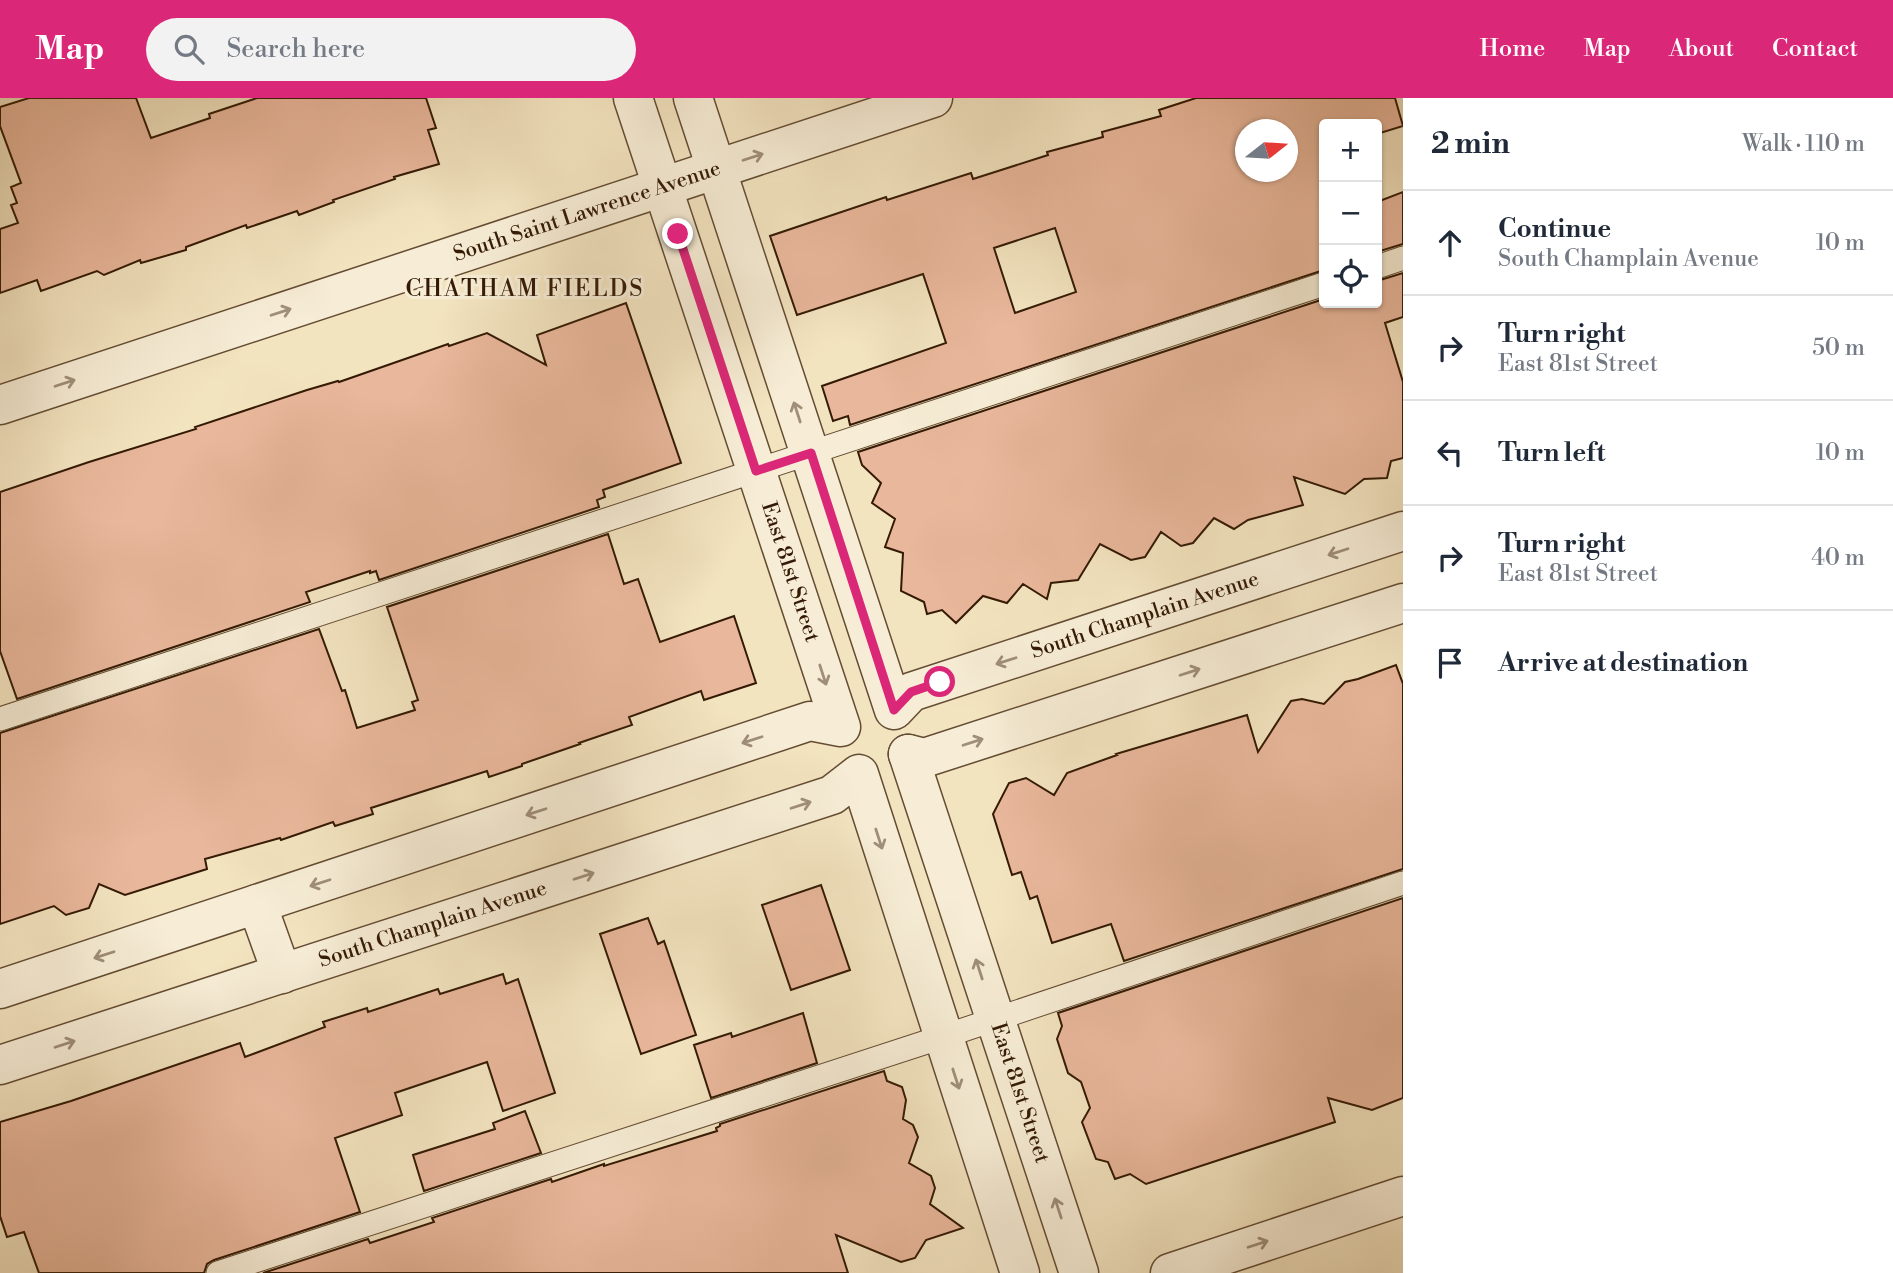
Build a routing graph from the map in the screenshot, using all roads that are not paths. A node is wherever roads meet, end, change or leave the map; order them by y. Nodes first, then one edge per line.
1 (633, 98) edge
2 (693, 98) edge
3 (933, 98) edge
4 (717, 169) junction
5 (663, 187) junction
6 (1403, 258) edge
7 (1382, 265) edge
8 (1319, 286) edge
9 (0, 405) edge
10 (811, 453) junction
11 (756, 471) junction
12 (1403, 531) edge
13 (1403, 603) edge
14 (894, 710) junction
15 (0, 719) edge
16 (841, 727) junction
17 (908, 754) junction
18 (859, 774) junction
19 (1403, 883) edge
20 (257, 904) junction
21 (282, 974) junction
22 (0, 989) edge
23 (996, 1018) junction
24 (942, 1037) junction
25 (0, 1065) edge
26 (1403, 1196) edge
27 (218, 1273) edge
28 (1020, 1273) edge
29 (1079, 1273) edge
30 (1170, 1273) edge

1 - 5 street, East 81st Street
2 - 4 street
4 -> 3 street, South Saint Lawrence Avenue
4 - 5 street, South Saint Lawrence Avenue
10 -> 4 street
9 -> 5 street, South Saint Lawrence Avenue
5 - 11 street, East 81st Street
6 - 7 lane
8 - 10 lane
10 - 11 lane
10 - 14 street
11 - 15 lane
11 -> 16 street, East 81st Street
12 -> 14 street, South Champlain Avenue
17 -> 13 street
14 - 16 street
14 - 17 street
16 - 18 street
16 -> 20 street
17 - 18 street
23 -> 17 street, East 81st Street
21 -> 18 street, South Champlain Avenue
18 -> 24 street
19 - 23 lane
20 - 21 street
20 -> 22 street
25 -> 21 street, South Champlain Avenue
23 - 24 lane
29 -> 23 street, East 81st Street
24 - 27 lane
24 -> 28 street
30 -> 26 street

